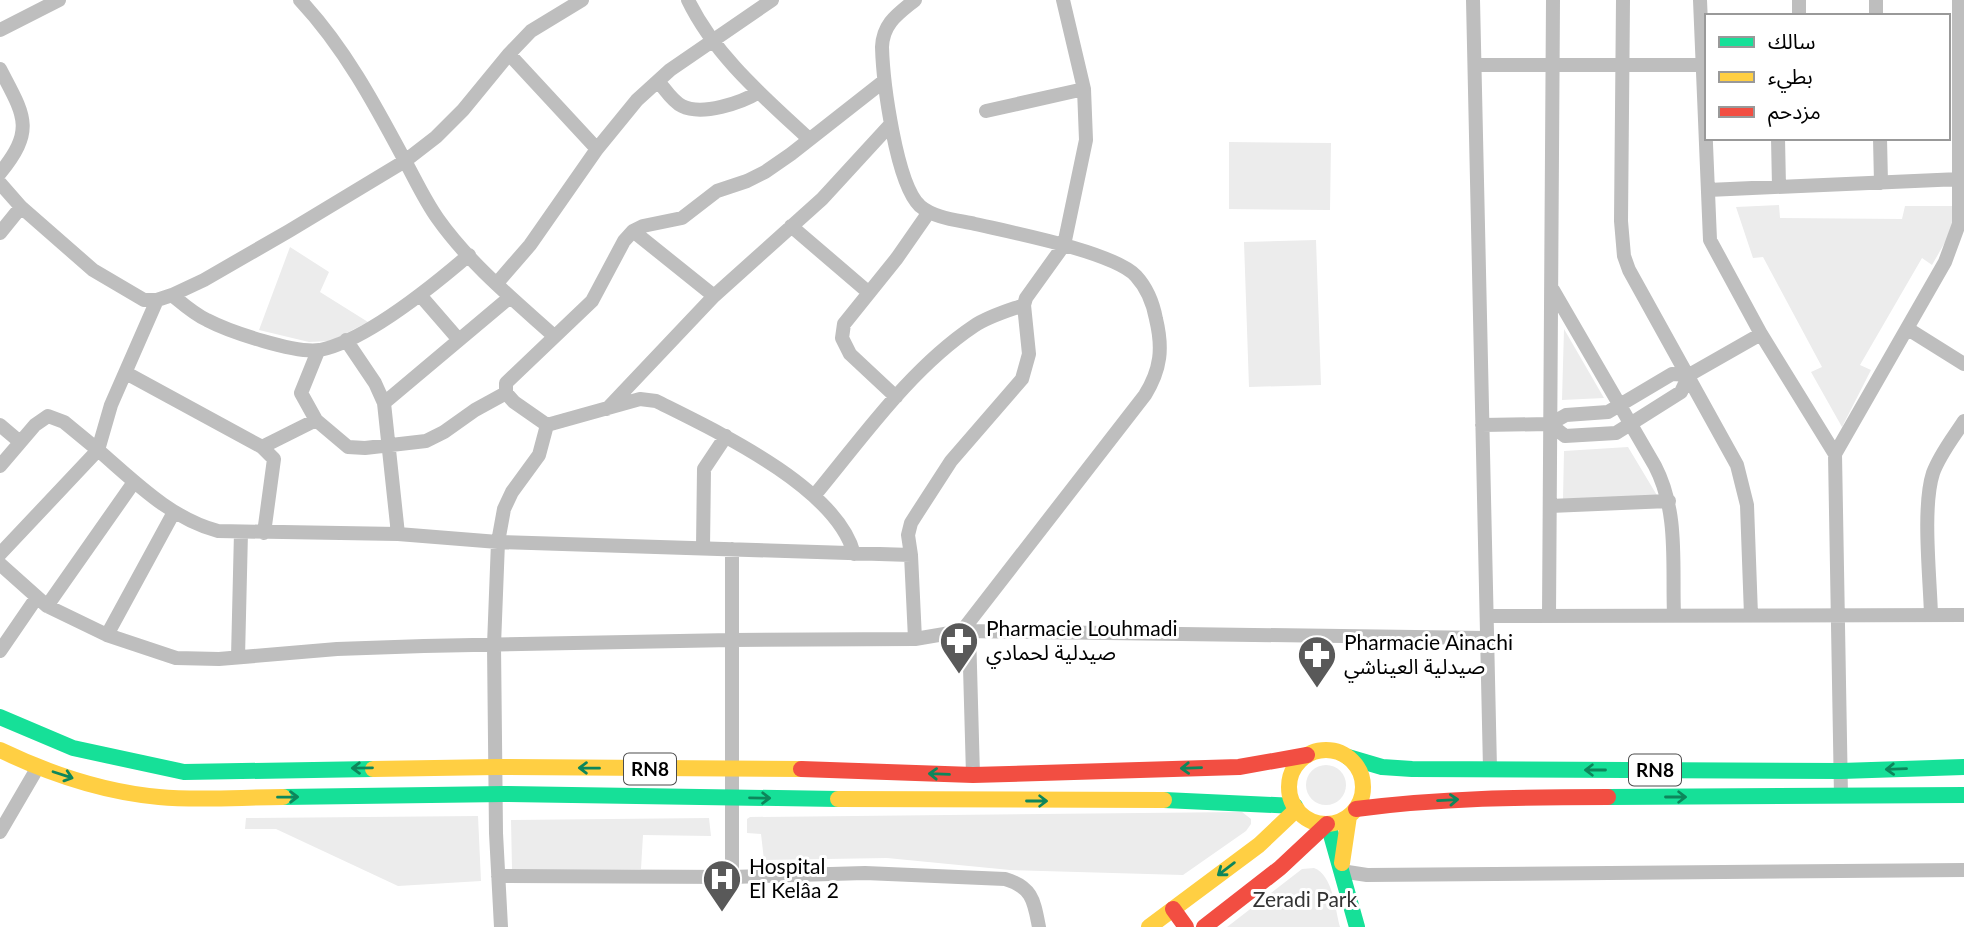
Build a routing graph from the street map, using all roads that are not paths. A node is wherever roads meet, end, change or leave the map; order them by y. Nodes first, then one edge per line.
1 (59, 0) edge
2 (300, 0) edge
3 (582, 0) edge
4 (688, 0) edge
5 (772, 0) edge
6 (915, 0) edge
7 (1063, 0) edge
8 (1473, 0) edge
9 (1553, 0) edge
10 (1623, 0) edge
11 (1700, 0) edge
12 (1959, 0) edge
13 (0, 30) edge
14 (714, 40) junction
15 (509, 54) junction
16 (1475, 65) junction
17 (1553, 65) junction
18 (1623, 65) junction
19 (1703, 65) junction
20 (1961, 68) edge
21 (0, 69) edge
22 (884, 80) junction
23 (657, 82) junction
24 (1084, 89) junction
25 (758, 92) junction
26 (986, 111) dead end
27 (1705, 115) edge
28 (890, 125) junction
29 (809, 139) junction
30 (1706, 140) edge
31 (1778, 140) edge
32 (1880, 140) edge
33 (597, 149) junction
34 (405, 161) junction
35 (0, 173) edge
36 (1960, 179) junction
37 (0, 183) edge
38 (1881, 183) junction
39 (1779, 187) junction
40 (1708, 190) junction
41 (21, 207) junction
42 (929, 212) junction
43 (791, 226) junction
44 (633, 231) junction
45 (0, 233) edge
46 (1064, 245) junction
47 (469, 255) junction
48 (497, 283) junction
49 (1551, 288) junction
50 (868, 292) junction
51 (172, 295) junction
52 (419, 295) junction
53 (714, 296) junction
54 (510, 297) junction
55 (157, 300) junction
56 (1024, 305) junction
57 (1908, 329) junction
58 (1761, 334) junction
59 (554, 336) junction
60 (346, 340) junction
61 (459, 340) junction
62 (318, 351) junction
63 (1964, 364) edge
64 (126, 373) junction
65 (1689, 375) junction
66 (506, 393) junction
67 (896, 397) junction
68 (384, 403) junction
69 (1620, 406) junction
70 (607, 408) junction
71 (316, 420) junction
72 (1964, 421) edge
73 (1550, 424) junction
74 (1631, 424) junction
75 (0, 425) edge
76 (547, 425) junction
77 (1482, 425) junction
78 (726, 436) junction
79 (20, 442) junction
80 (389, 446) junction
81 (262, 447) junction
82 (98, 450) junction
83 (1835, 454) junction
84 (0, 466) edge
85 (134, 482) junction
86 (814, 496) junction
87 (1669, 501) junction
88 (1550, 506) junction
89 (174, 512) junction
90 (241, 532) junction
91 (264, 533) junction
92 (398, 534) junction
93 (498, 542) junction
94 (704, 548) junction
95 (732, 549) junction
96 (0, 554) edge
97 (854, 554) junction
98 (911, 555) junction
99 (0, 564) edge
100 (42, 601) junction
101 (1674, 615) junction
102 (1751, 615) junction
103 (1838, 615) junction
104 (1931, 615) junction
105 (1964, 615) edge
106 (1486, 616) junction
107 (1549, 616) junction
108 (966, 631) junction
109 (107, 635) junction
110 (1487, 638) junction
111 (915, 639) junction
112 (732, 640) junction
113 (494, 645) junction
114 (0, 651) edge
115 (238, 657) junction
116 (0, 717) edge
117 (0, 750) edge
118 (1307, 755) junction
119 (1348, 757) junction
120 (496, 766) junction
121 (1964, 766) edge
122 (38, 767) junction
123 (682, 769) junction
124 (732, 769) junction
125 (1490, 769) junction
126 (1841, 771) junction
127 (973, 775) junction
128 (1239, 784) junction
129 (1411, 786) junction
130 (496, 795) junction
131 (1964, 795) edge
132 (1841, 796) junction
133 (685, 798) junction
134 (732, 798) junction
135 (1296, 808) junction
136 (1352, 812) junction
137 (1327, 824) junction
138 (0, 832) edge
139 (1259, 845) junction
140 (1280, 868) junction
141 (1964, 870) edge
142 (1341, 871) junction
143 (498, 876) junction
144 (732, 877) junction
145 (1173, 909) junction
146 (501, 927) edge
147 (1039, 927) edge
148 (1149, 927) edge
149 (1186, 927) edge
150 (1204, 927) edge
151 (1357, 927) edge

1 - 13 street
2 - 34 street
3 - 15 street
4 - 14 street
5 - 14 street
6 - 22 street
7 - 24 street
8 - 16 street
9 - 17 street
10 - 18 street
11 - 19 street
12 - 20 street
14 - 23 street
14 - 25 street
15 - 33 street
15 - 34 street
16 - 17 street
16 - 77 street
17 - 18 street
17 - 49 street
18 - 19 street
18 - 65 street
19 - 27 street
20 - 36 street
21 - 35 street
22 - 28 street
22 - 29 street
23 - 25 street
23 - 33 street
24 - 26 street
24 - 46 street
25 - 29 street
28 - 42 street
28 - 43 street
29 - 44 street
30 - 40 street
31 - 39 street
32 - 38 street
33 - 48 street
34 - 47 street
34 - 51 street
36 - 38 street
36 - 57 street
37 - 41 street
38 - 39 street
39 - 40 street
40 - 58 street
41 - 45 street
41 - 55 street
42 - 46 street
42 - 50 street
43 - 50 street
43 - 53 street
44 - 53 street
44 - 59 street
46 - 56 street
46 - 108 street
47 - 48 street
47 - 52 street
48 - 54 street
49 - 69 street
49 - 73 street
50 - 67 street
51 - 55 street
51 - 62 street
52 - 60 street
52 - 61 street
53 - 70 street
54 - 59 street
54 - 61 street
55 - 64 street
56 - 67 street
56 - 98 street
57 - 63 street
57 - 83 street
58 - 65 street
58 - 83 street
59 - 66 street
60 - 62 street
60 - 68 street
61 - 68 street
62 - 71 street
64 - 81 street
64 - 82 street
65 - 69 street
65 - 74 street
65 - 102 street
66 - 76 street
66 - 80 street
67 - 86 street
68 - 80 street
69 - 73 street
69 - 74 street
70 - 76 street
70 - 78 street
71 - 80 street
71 - 81 street
72 - 104 street
73 - 74 street
73 - 77 street
73 - 88 street
74 - 87 street
75 - 79 street
76 - 93 street
77 - 106 street
78 - 86 street
78 - 94 street
79 - 82 street
79 - 84 street
80 - 92 street
81 - 91 street
82 - 85 street
82 - 96 street
83 - 103 street
85 - 89 street
85 - 100 street
86 - 97 street
87 - 88 street
87 - 101 street
88 - 107 street
89 - 90 street
89 - 109 street
90 - 91 street
90 - 115 street
91 - 92 street
92 - 93 street
93 - 94 street
93 - 113 street
94 - 95 street
95 - 97 street
95 - 112 street
97 - 98 street
98 - 111 street
99 - 100 street
100 - 109 street
100 - 114 street
101 - 102 street
101 - 107 street
102 - 103 street
103 - 104 street
103 - 126 street
104 - 105 street
106 - 107 street
106 - 110 street
108 - 110 street
108 - 111 street
108 - 127 street
109 - 115 street
110 - 125 street
111 - 112 street
112 - 113 street
112 - 124 street
113 - 115 street
113 - 120 street
120 -> 116 main road, RN8
117 - 122 main road, RN8
118 - 119 main road, RN8
118 - 128 main road, RN8
118 - 135 main road
119 - 129 main road, RN8
119 - 136 main road
123 -> 120 main road, RN8
120 - 130 street
121 -> 126 main road, RN8
122 -> 130 main road, RN8
122 - 138 street
123 - 124 main road, RN8
123 - 133 main road
127 -> 124 main road, RN8
124 - 134 street
126 -> 125 main road, RN8
125 - 129 main road, RN8
126 - 132 street
128 -> 127 main road, RN8
134 -> 128 main road, RN8
128 - 135 main road, RN8
129 -> 132 main road, RN8
129 - 136 main road, RN8
130 - 133 main road, RN8
130 - 143 street
131 - 132 main road, RN8
133 - 134 main road, RN8
134 - 144 street
135 - 137 main road, RN8
135 - 139 main road
136 - 137 main road, RN8
136 - 142 main road
137 - 140 main road
137 - 142 main road
139 - 140 main road
139 -> 145 main road
140 - 150 main road
141 - 142 street
142 - 151 main road
143 - 144 street
143 - 146 street
144 - 147 street
145 - 148 main road
145 - 149 main road

